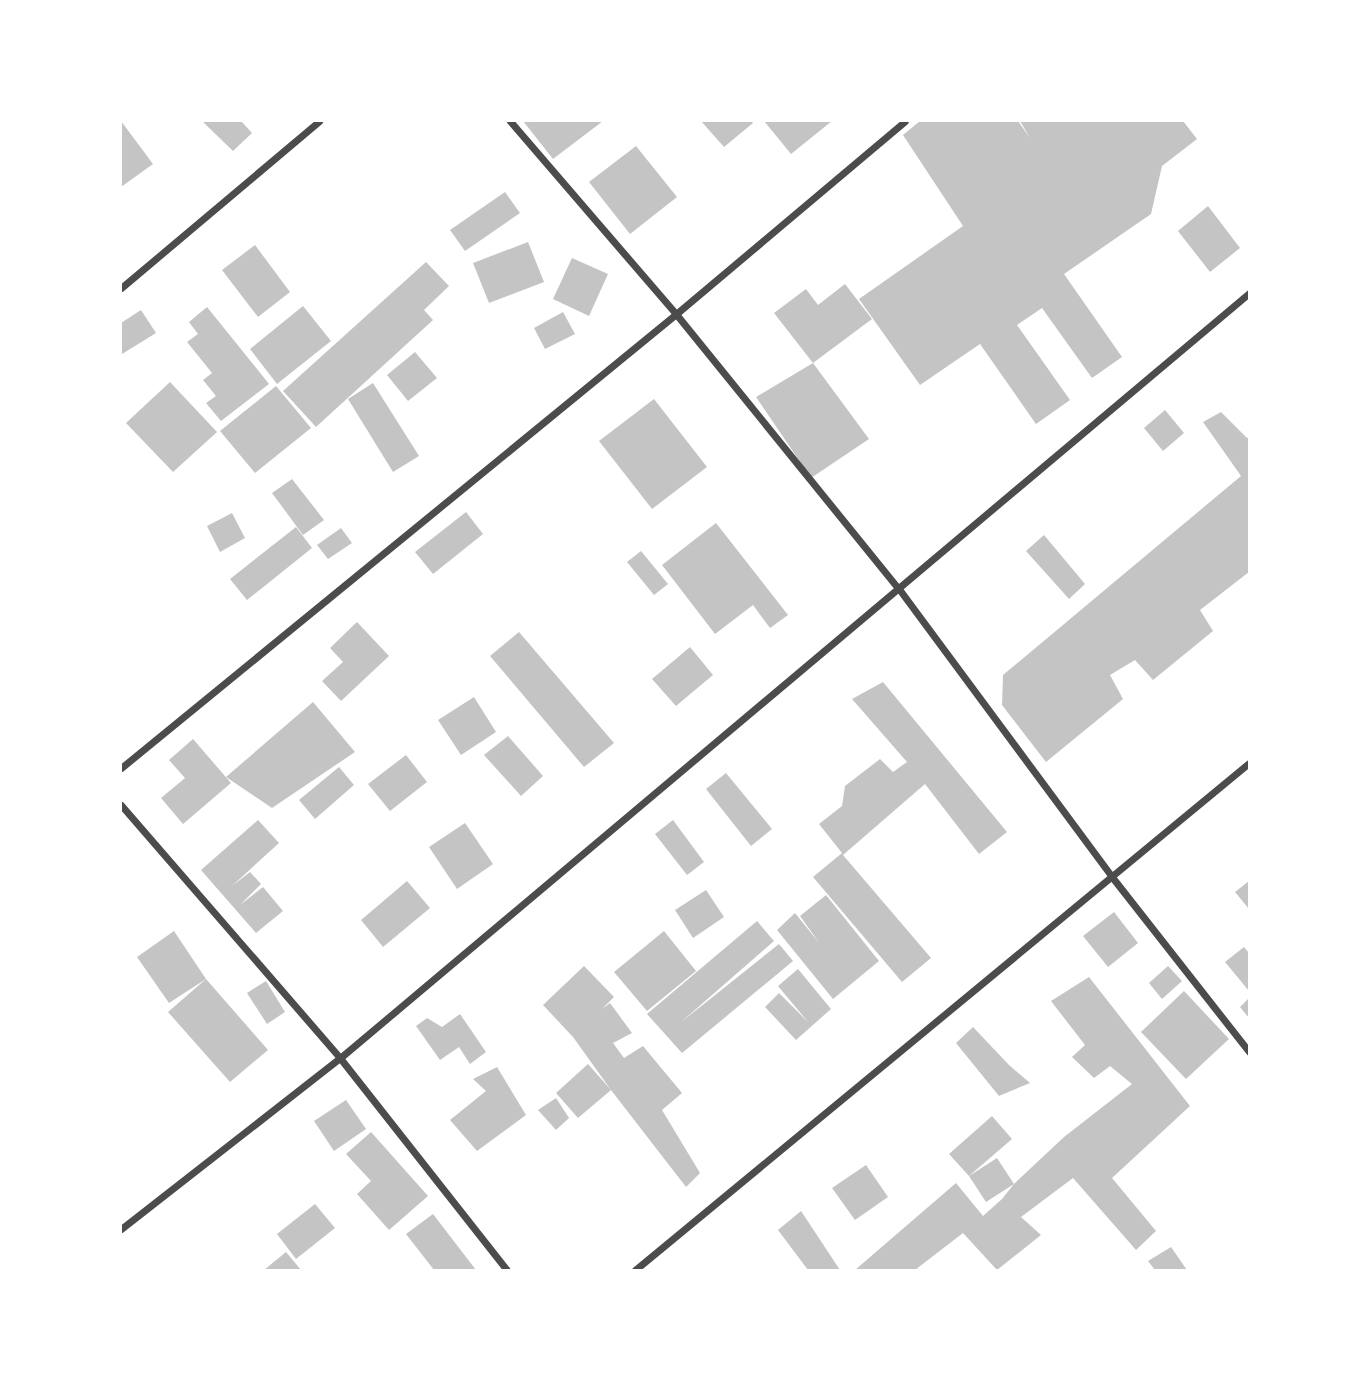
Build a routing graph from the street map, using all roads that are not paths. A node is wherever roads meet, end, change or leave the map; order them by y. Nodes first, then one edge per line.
1 (319, 121) edge
2 (510, 121) edge
3 (905, 121) edge
4 (121, 288) edge
5 (1249, 293) edge
6 (676, 314) junction
7 (900, 589) junction
8 (1249, 763) edge
9 (121, 768) edge
10 (121, 805) edge
11 (1112, 877) junction
12 (1249, 1052) edge
13 (340, 1058) junction
14 (121, 1229) edge
15 (507, 1270) edge
16 (635, 1270) edge

1 - 4 street
2 - 6 street
3 - 6 street
5 - 7 street
6 - 7 street
6 - 9 street
7 - 11 street
7 - 13 street
8 - 11 street
10 - 13 street
11 - 12 street
11 - 16 street
13 - 14 street
13 - 15 street

